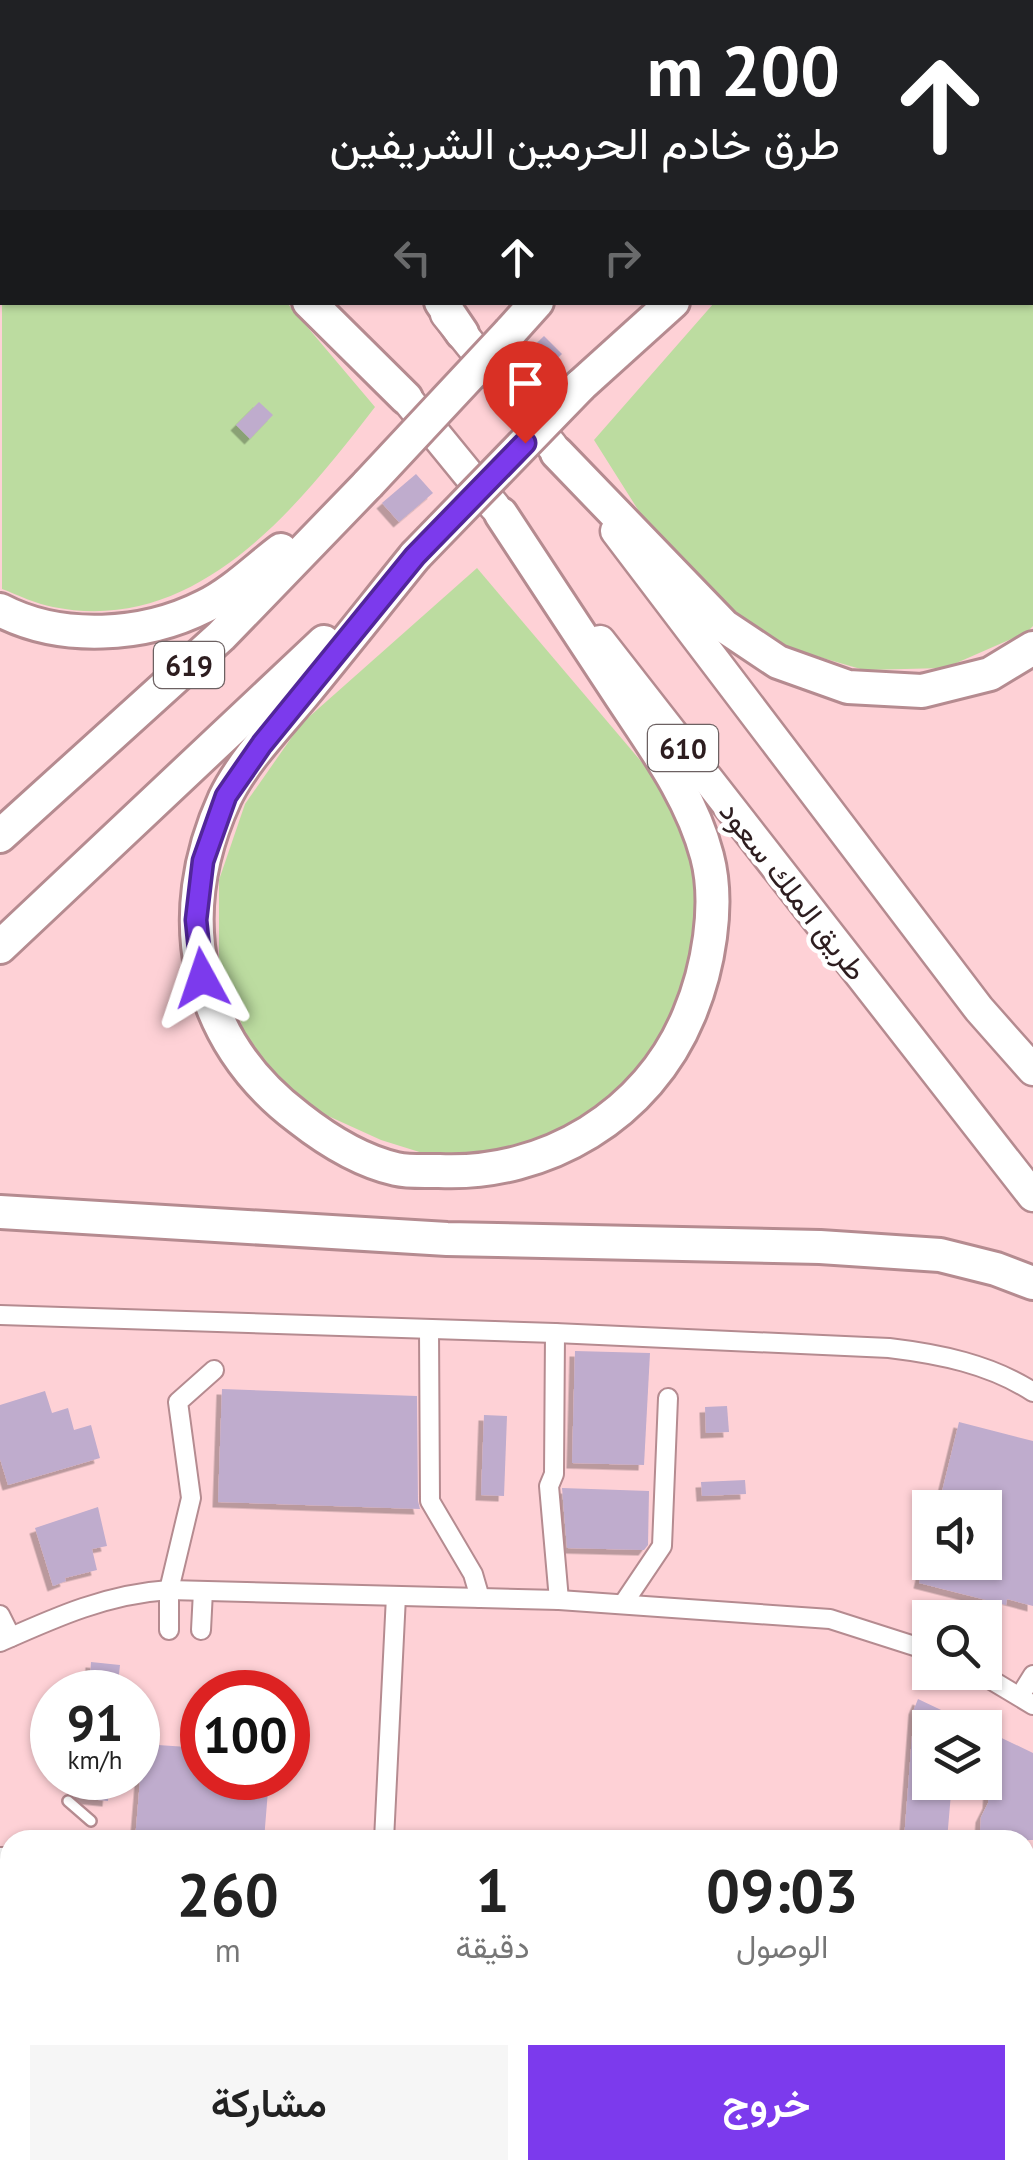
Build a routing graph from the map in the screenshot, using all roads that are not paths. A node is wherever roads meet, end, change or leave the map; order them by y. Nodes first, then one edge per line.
1 (312, 305) edge
2 (332, 305) edge
3 (441, 305) edge
4 (532, 305) edge
5 (644, 305) edge
6 (670, 305) edge
7 (462, 334) joint
8 (580, 386) junction
9 (406, 398) junction
10 (558, 453) junction
11 (368, 484) junction
12 (501, 514) junction
13 (415, 556) junction
14 (0, 610) edge
15 (1033, 648) edge
16 (0, 836) edge
17 (0, 947) edge
18 (1033, 1070) edge
19 (1033, 1196) edge
20 (0, 1212) edge
21 (1033, 1282) edge
22 (0, 1316) edge
23 (429, 1329) junction
24 (555, 1333) junction
25 (214, 1370) dead end
26 (1033, 1392) edge
27 (668, 1398) dead end
28 (169, 1590) junction
29 (203, 1591) junction
30 (396, 1596) junction
31 (480, 1598) junction
32 (559, 1600) junction
33 (623, 1604) junction
34 (0, 1615) edge
35 (169, 1630) dead end
36 (201, 1630) dead end
37 (5, 1640) edge
38 (912, 1646) edge
39 (1033, 1676) edge
40 (1002, 1686) edge
41 (1027, 1701) edge
42 (68, 1801) dead end
43 (91, 1821) dead end
44 (384, 1830) edge

1 - 9 highway
2 - 9 main road, طريق الملك سعود / 610
3 - 7 highway
4 - 11 highway, 619, bridge
5 - 8 highway, 619
6 - 8 highway
7 - 10 main road, 610
8 - 13 highway, 619, bridge
9 - 12 main road, طريق الملك سعود / 610
10 - 15 highway
10 - 18 main road, 610
11 - 14 highway
11 - 16 highway, 619
12 - 13 highway
12 - 19 main road, طريق الملك سعود / 610
13 - 17 highway, 619
20 - 21 highway
22 - 23 street
23 - 24 street
23 - 31 street
24 - 26 street
24 - 32 street
25 - 28 street
27 - 33 street
28 - 29 street
28 - 35 street
28 - 37 street
29 - 30 street
29 - 36 street
30 - 31 street
30 - 44 street
31 - 32 street
32 - 33 street
33 - 38 street
34 - 37 street
39 - 41 street
40 - 41 street
42 - 43 lane

